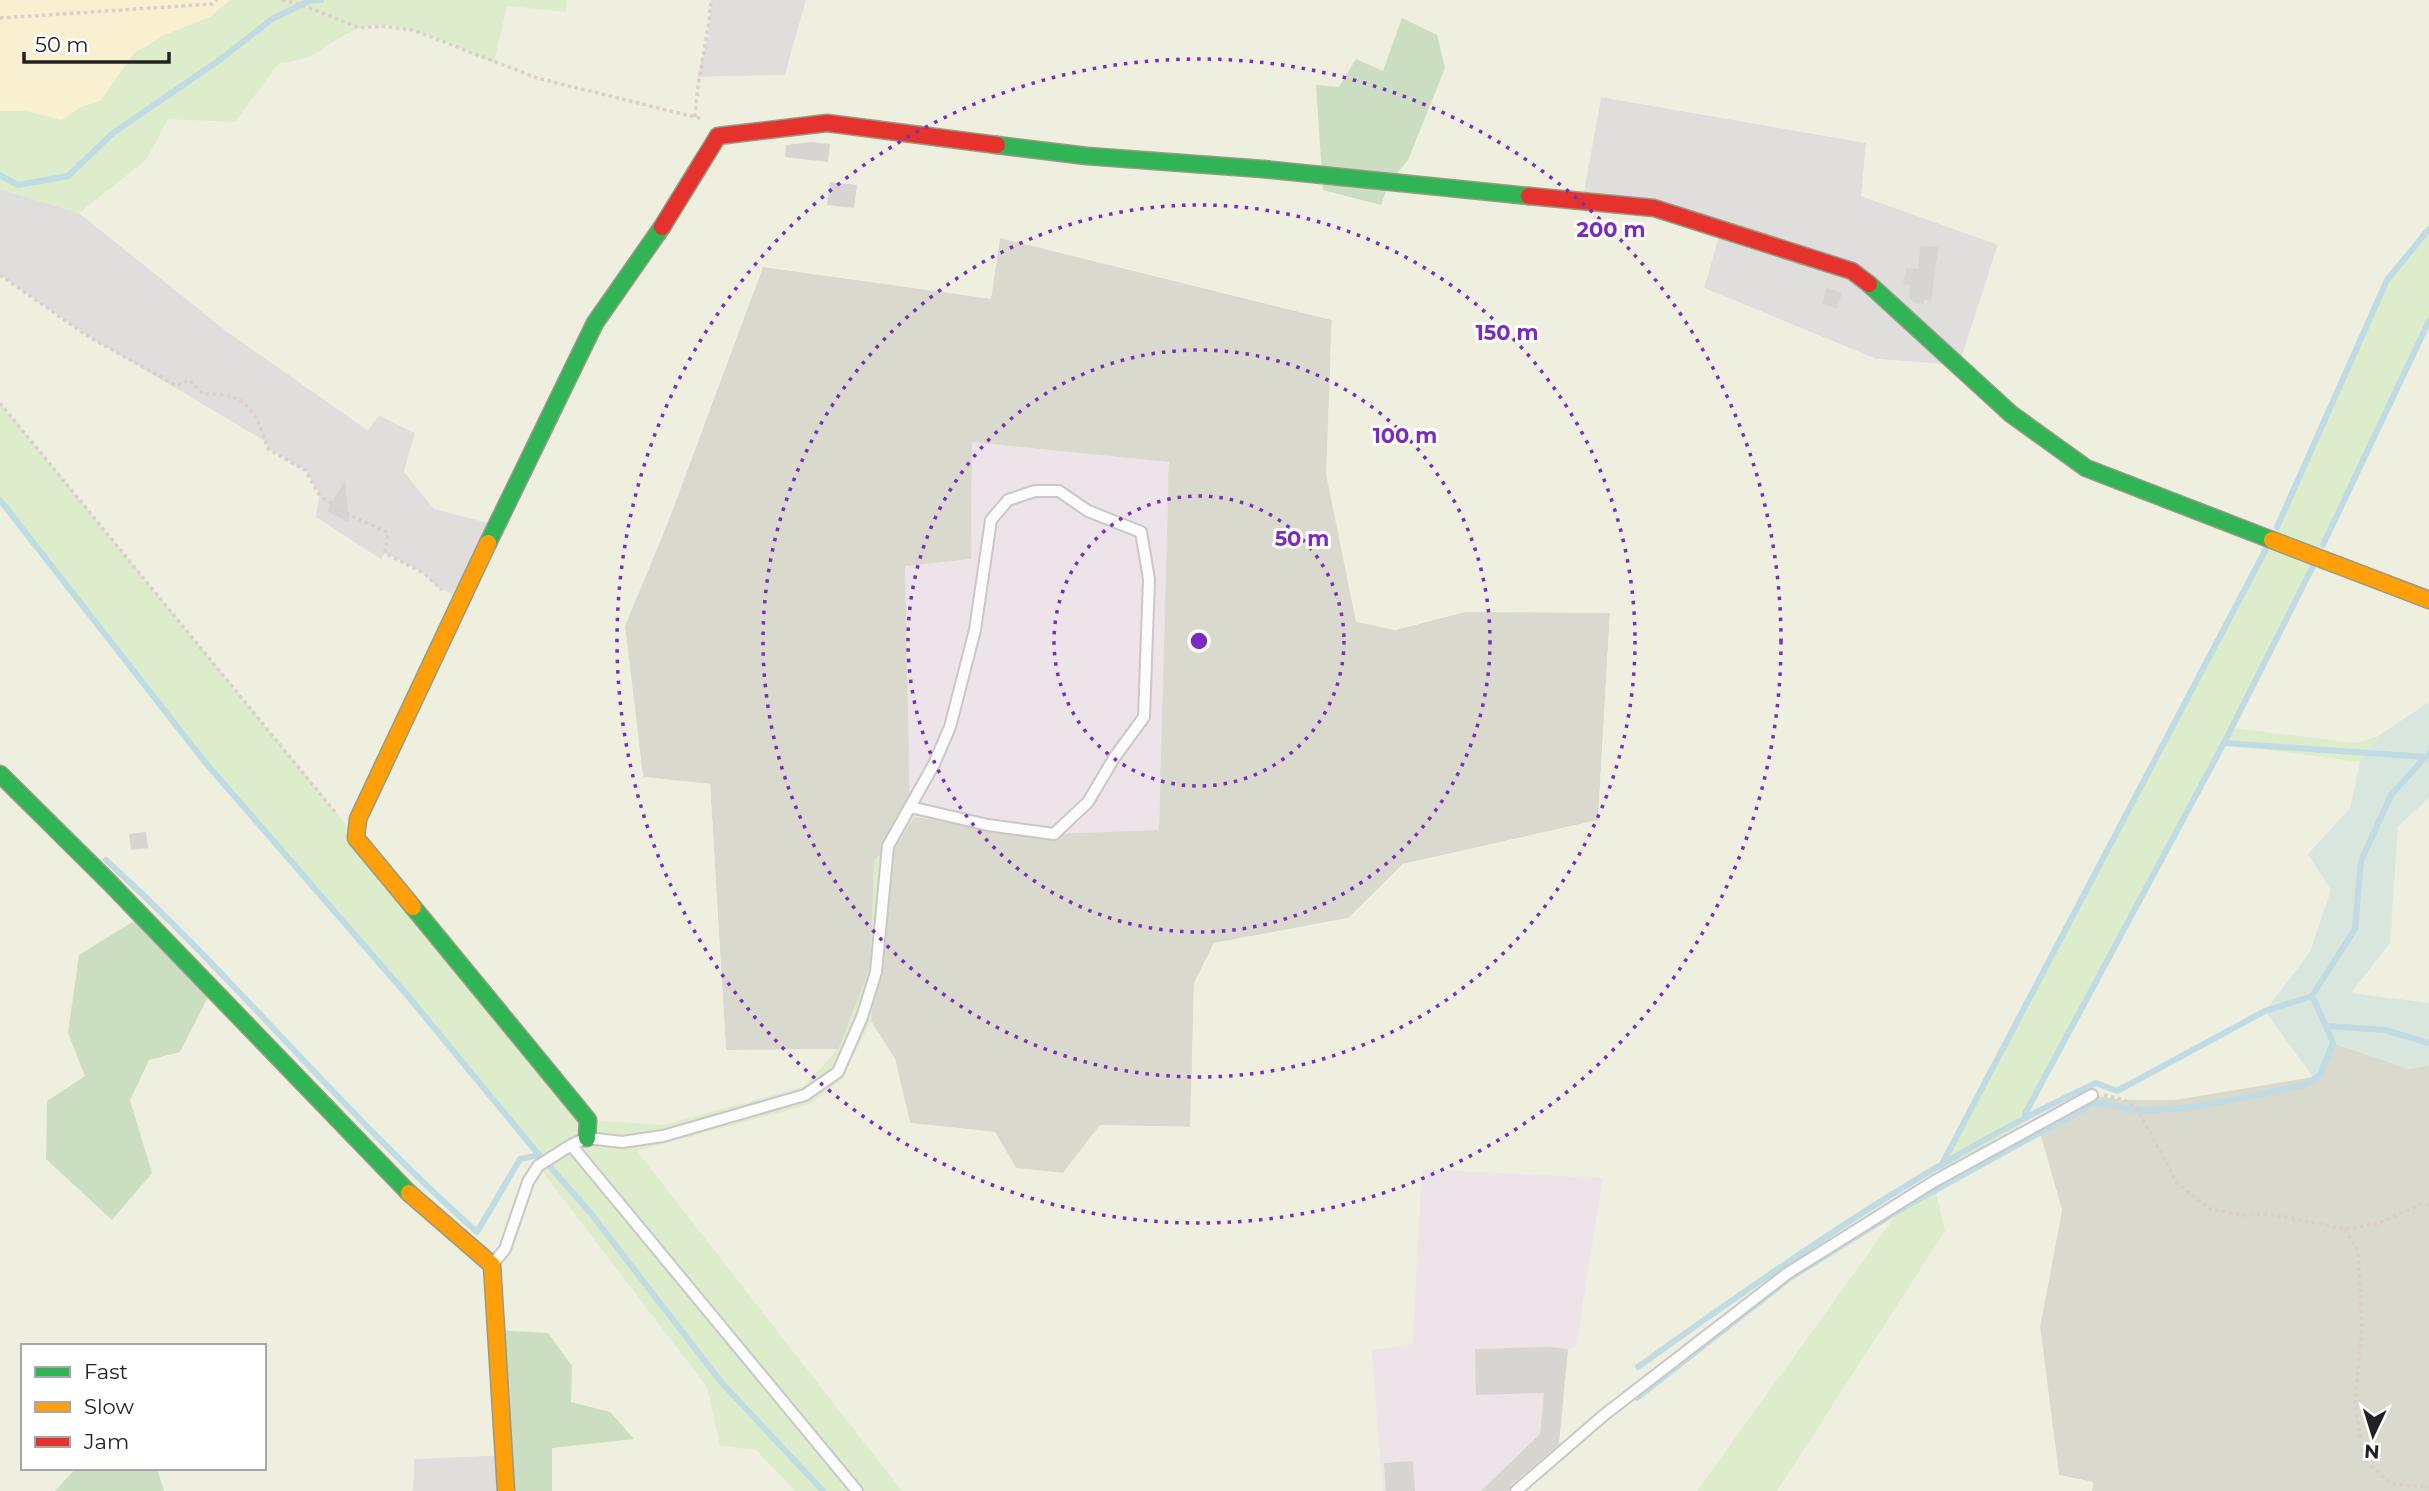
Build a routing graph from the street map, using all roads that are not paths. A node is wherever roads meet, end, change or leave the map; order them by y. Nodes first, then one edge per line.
1 (2429, 600) edge
2 (0, 774) edge
3 (910, 807) junction
4 (2092, 1095) road end
5 (587, 1138) junction
6 (571, 1146) junction
7 (492, 1265) junction
8 (506, 1491) edge
9 (857, 1491) edge
10 (1516, 1491) edge

1 - 5 street
2 - 7 street
3 - 3 lane
3 - 5 lane
4 - 10 lane
5 - 6 lane
6 - 7 lane
6 - 9 lane
7 - 8 street

